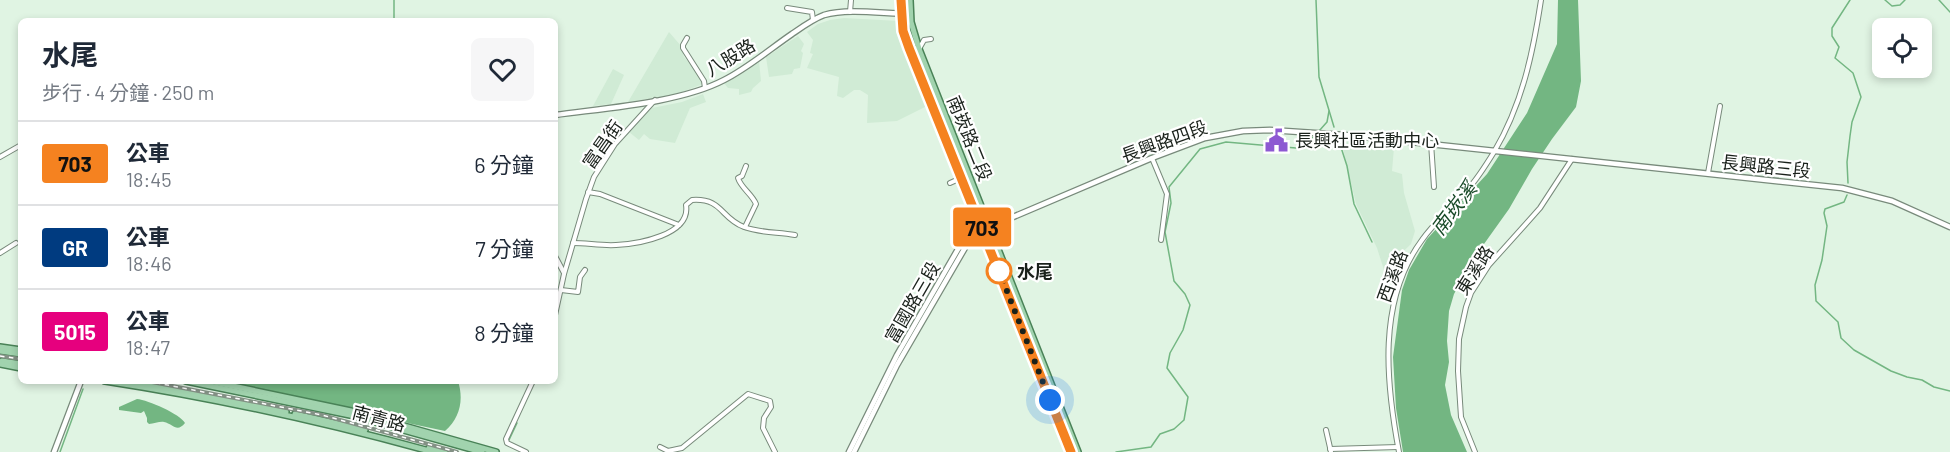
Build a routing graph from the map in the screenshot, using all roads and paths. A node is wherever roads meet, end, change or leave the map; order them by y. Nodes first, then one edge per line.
1 (851, 0) edge
2 (901, 0) edge
3 (910, 0) edge
4 (1541, 0) edge
5 (787, 8) dead end
6 (850, 13) junction
7 (902, 14) junction
8 (910, 14) junction
9 (813, 20) junction
10 (687, 38) dead end
11 (931, 39) dead end
12 (919, 49) junction
13 (705, 88) junction
14 (656, 100) junction
15 (1720, 106) dead end
16 (558, 115) edge
17 (1431, 143) junction
18 (18, 147) edge
19 (1498, 150) junction
20 (0, 157) edge
21 (1152, 158) junction
22 (1572, 159) junction
23 (746, 166) dead end
24 (1708, 173) junction
25 (962, 178) junction
26 (950, 183) dead end
27 (1434, 187) dead end
28 (588, 192) junction
29 (679, 225) junction
30 (989, 225) junction
31 (745, 227) junction
32 (982, 227) junction
33 (1950, 227) edge
34 (795, 235) dead end
35 (1161, 240) dead end
36 (16, 243) dead end
37 (573, 243) junction
38 (0, 253) edge
39 (558, 262) edge
40 (585, 270) dead end
41 (564, 274) junction
42 (561, 290) junction
43 (558, 302) edge
44 (0, 347) edge
45 (18, 350) edge
46 (0, 351) edge
47 (18, 354) edge
48 (0, 363) edge
49 (18, 366) edge
50 (80, 384) edge
51 (124, 384) edge
52 (148, 384) edge
53 (201, 384) edge
54 (224, 384) edge
55 (532, 384) edge
56 (882, 390) junction
57 (196, 393) junction
58 (307, 400) junction
59 (214, 401) junction
60 (288, 401) junction
61 (287, 416) junction
62 (304, 416) junction
63 (386, 421) junction
64 (1326, 430) dead end
65 (418, 435) junction
66 (660, 447) dead end
67 (1399, 449) edge
68 (1331, 451) edge
69 (54, 452) edge
70 (433, 452) edge
71 (445, 452) edge
72 (482, 452) edge
73 (496, 452) edge
74 (526, 452) edge
75 (776, 452) edge
76 (849, 452) edge
77 (854, 452) edge
78 (1071, 452) edge
79 (1078, 452) edge
80 (1475, 452) edge

1 - 6 street
2 - 7 main road, 南崁路二段
3 - 8 main road, 南崁路二段
4 - 19 street, 西溪路
5 - 9 street
6 - 7 street, 八股路
6 - 9 street, 八股路
7 - 8 street, 八股路
7 - 25 main road, 南崁路二段
8 - 12 main road, 南崁路二段
9 - 13 street, 八股路
10 - 13 street
11 - 12 street
12 - 30 main road, 南崁路二段
13 - 14 street, 八股路
14 - 16 street, 八股路
14 - 28 street, 富昌街
15 - 24 street
17 - 19 street, 長興路四段
17 - 21 street, 長興路四段
17 - 27 street
18 - 20 street
19 - 22 street, 長興路三段
19 - 67 street, 西溪路
21 - 30 street, 長興路四段
21 - 35 street
22 - 24 street, 長興路三段
22 - 80 street, 東溪路
23 - 31 street
24 - 33 street, 長興路三段
25 - 26 street
25 - 32 main road, 南崁路二段
28 - 29 street
28 - 37 street, 富昌街
29 - 31 street
29 - 37 street
30 - 32 street
30 - 79 main road, 南崁路二段
31 - 34 street
32 - 56 street, 富國路三段
32 - 78 main road, 南崁路二段
36 - 38 street
37 - 41 street, 富昌街
39 - 41 street
40 - 42 street
41 - 42 street, 富昌街
42 - 43 street, 富昌街
44 - 45 main road
46 - 47 main road
48 - 49 main road
50 - 69 street
51 - 59 main road
52 - 57 main road, 南青路
53 - 60 main road, 南青路
54 - 58 main road
55 - 74 street
56 - 76 street, 富國路三段
56 - 77 street, 富國路三段
57 - 59 main road, 南青路
57 - 62 main road, 南青路
58 - 60 main road, 南青路
58 - 63 main road
59 - 61 main road
60 - 65 main road, 南青路
61 - 62 main road, 南青路
61 - 70 main road
62 - 71 main road, 南青路
63 - 65 main road, 南青路
63 - 73 main road
64 - 68 street
65 - 72 main road, 南青路
66 - 75 street
67 - 68 street

